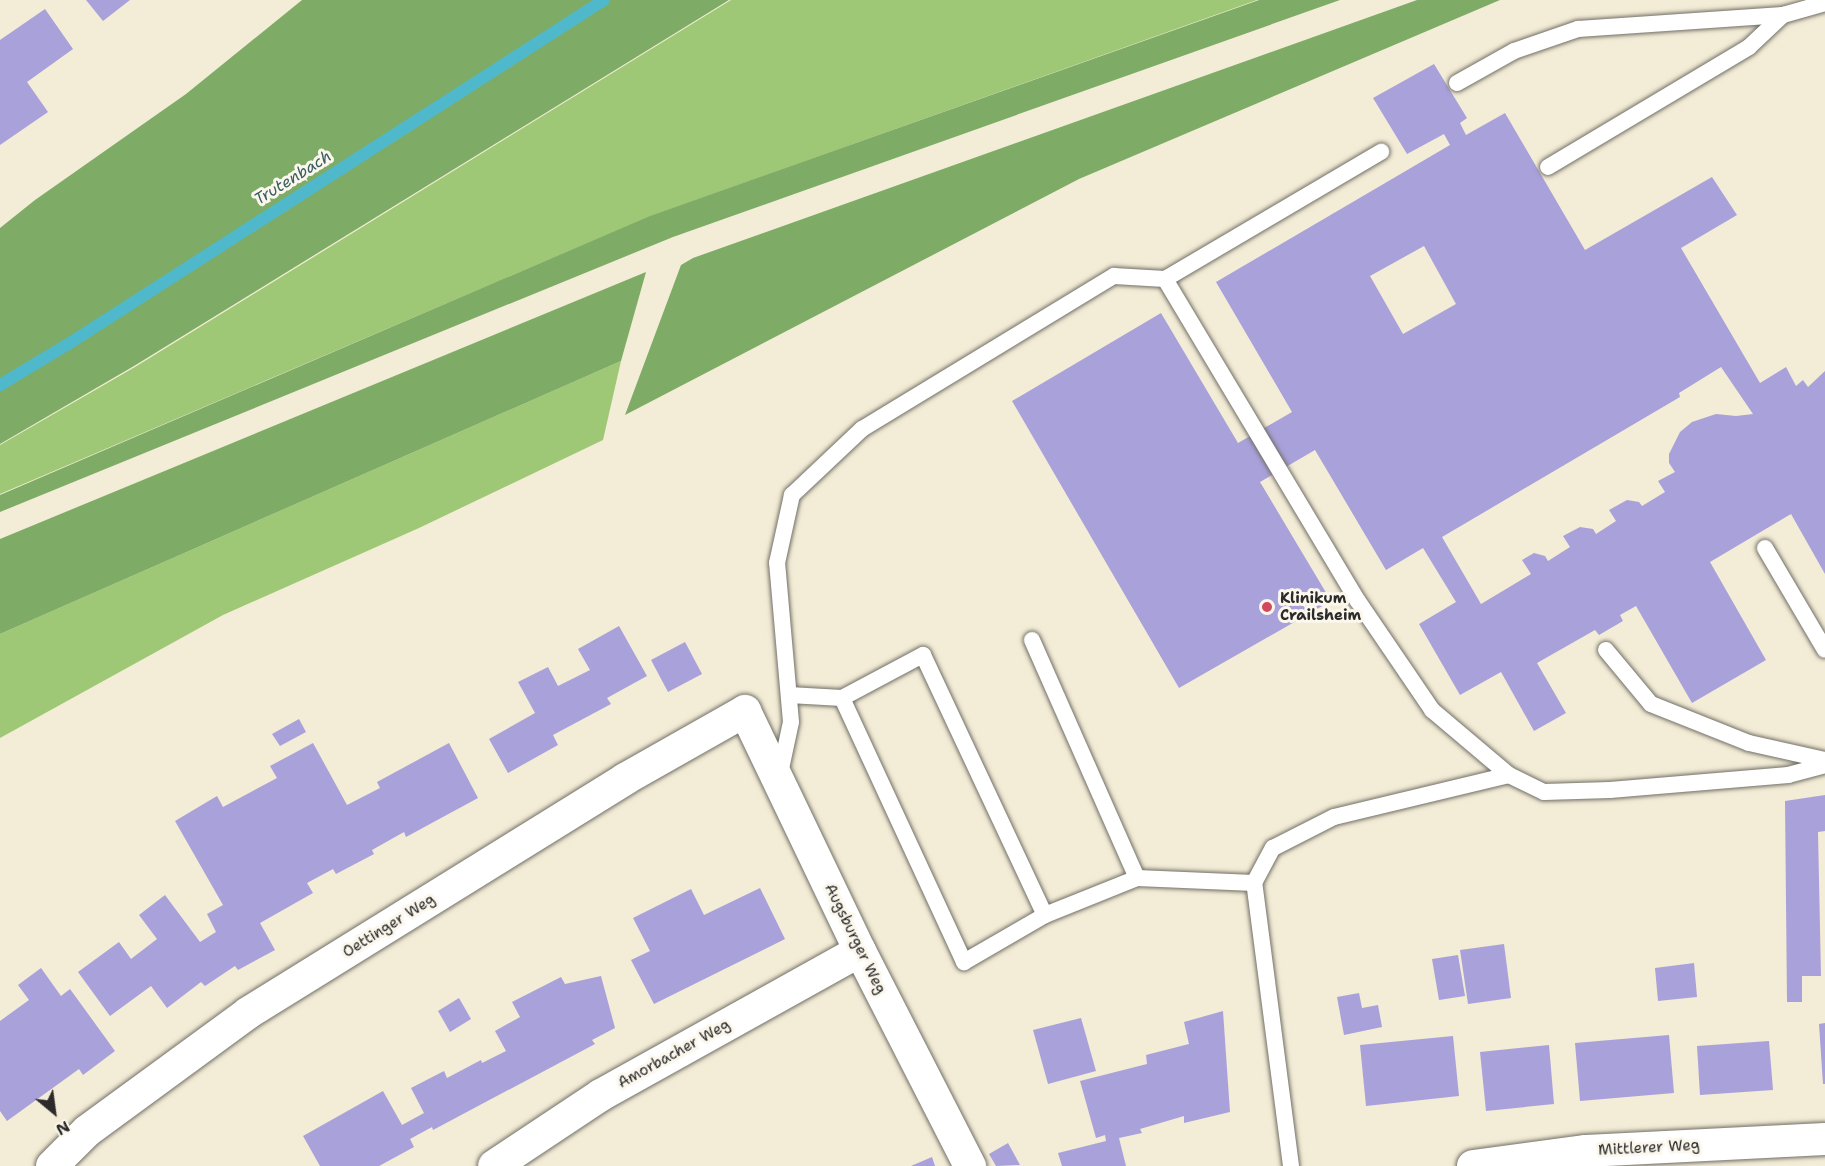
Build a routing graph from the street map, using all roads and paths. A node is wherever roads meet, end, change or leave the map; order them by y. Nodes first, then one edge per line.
1 (1825, 3) edge
2 (1783, 15) junction
3 (1457, 83) dead end
4 (1381, 152) dead end
5 (1548, 167) dead end
6 (1165, 279) junction
7 (1765, 548) dead end
8 (1032, 640) dead end
9 (1606, 650) dead end
10 (1825, 650) edge
11 (789, 695) junction
12 (842, 698) junction
13 (745, 711) joint
14 (1825, 760) edge
15 (1825, 765) edge
16 (1509, 775) junction
17 (778, 782) junction
18 (1137, 878) junction
19 (1254, 883) junction
20 (1045, 915) junction
21 (860, 951) junction
22 (1825, 1139) edge
23 (52, 1166) edge
24 (494, 1166) edge
25 (970, 1166) edge
26 (1291, 1166) edge
27 (1473, 1166) edge

1 - 2 lane
2 - 3 lane
2 - 5 lane
4 - 6 lane
6 - 11 lane
6 - 16 lane
7 - 10 lane
8 - 18 lane
9 - 14 lane
11 - 12 lane
11 - 17 lane
12 - 20 lane
12 - 20 lane
13 - 17 street, Augsburger Weg
13 - 23 street, Oettinger Weg
15 - 16 lane
16 - 19 lane
17 - 21 street, Augsburger Weg
18 - 19 lane
18 - 20 lane
19 - 26 lane
21 - 24 street, Amorbacher Weg
21 - 25 street, Augsburger Weg
22 - 27 street, Mittlerer Weg

